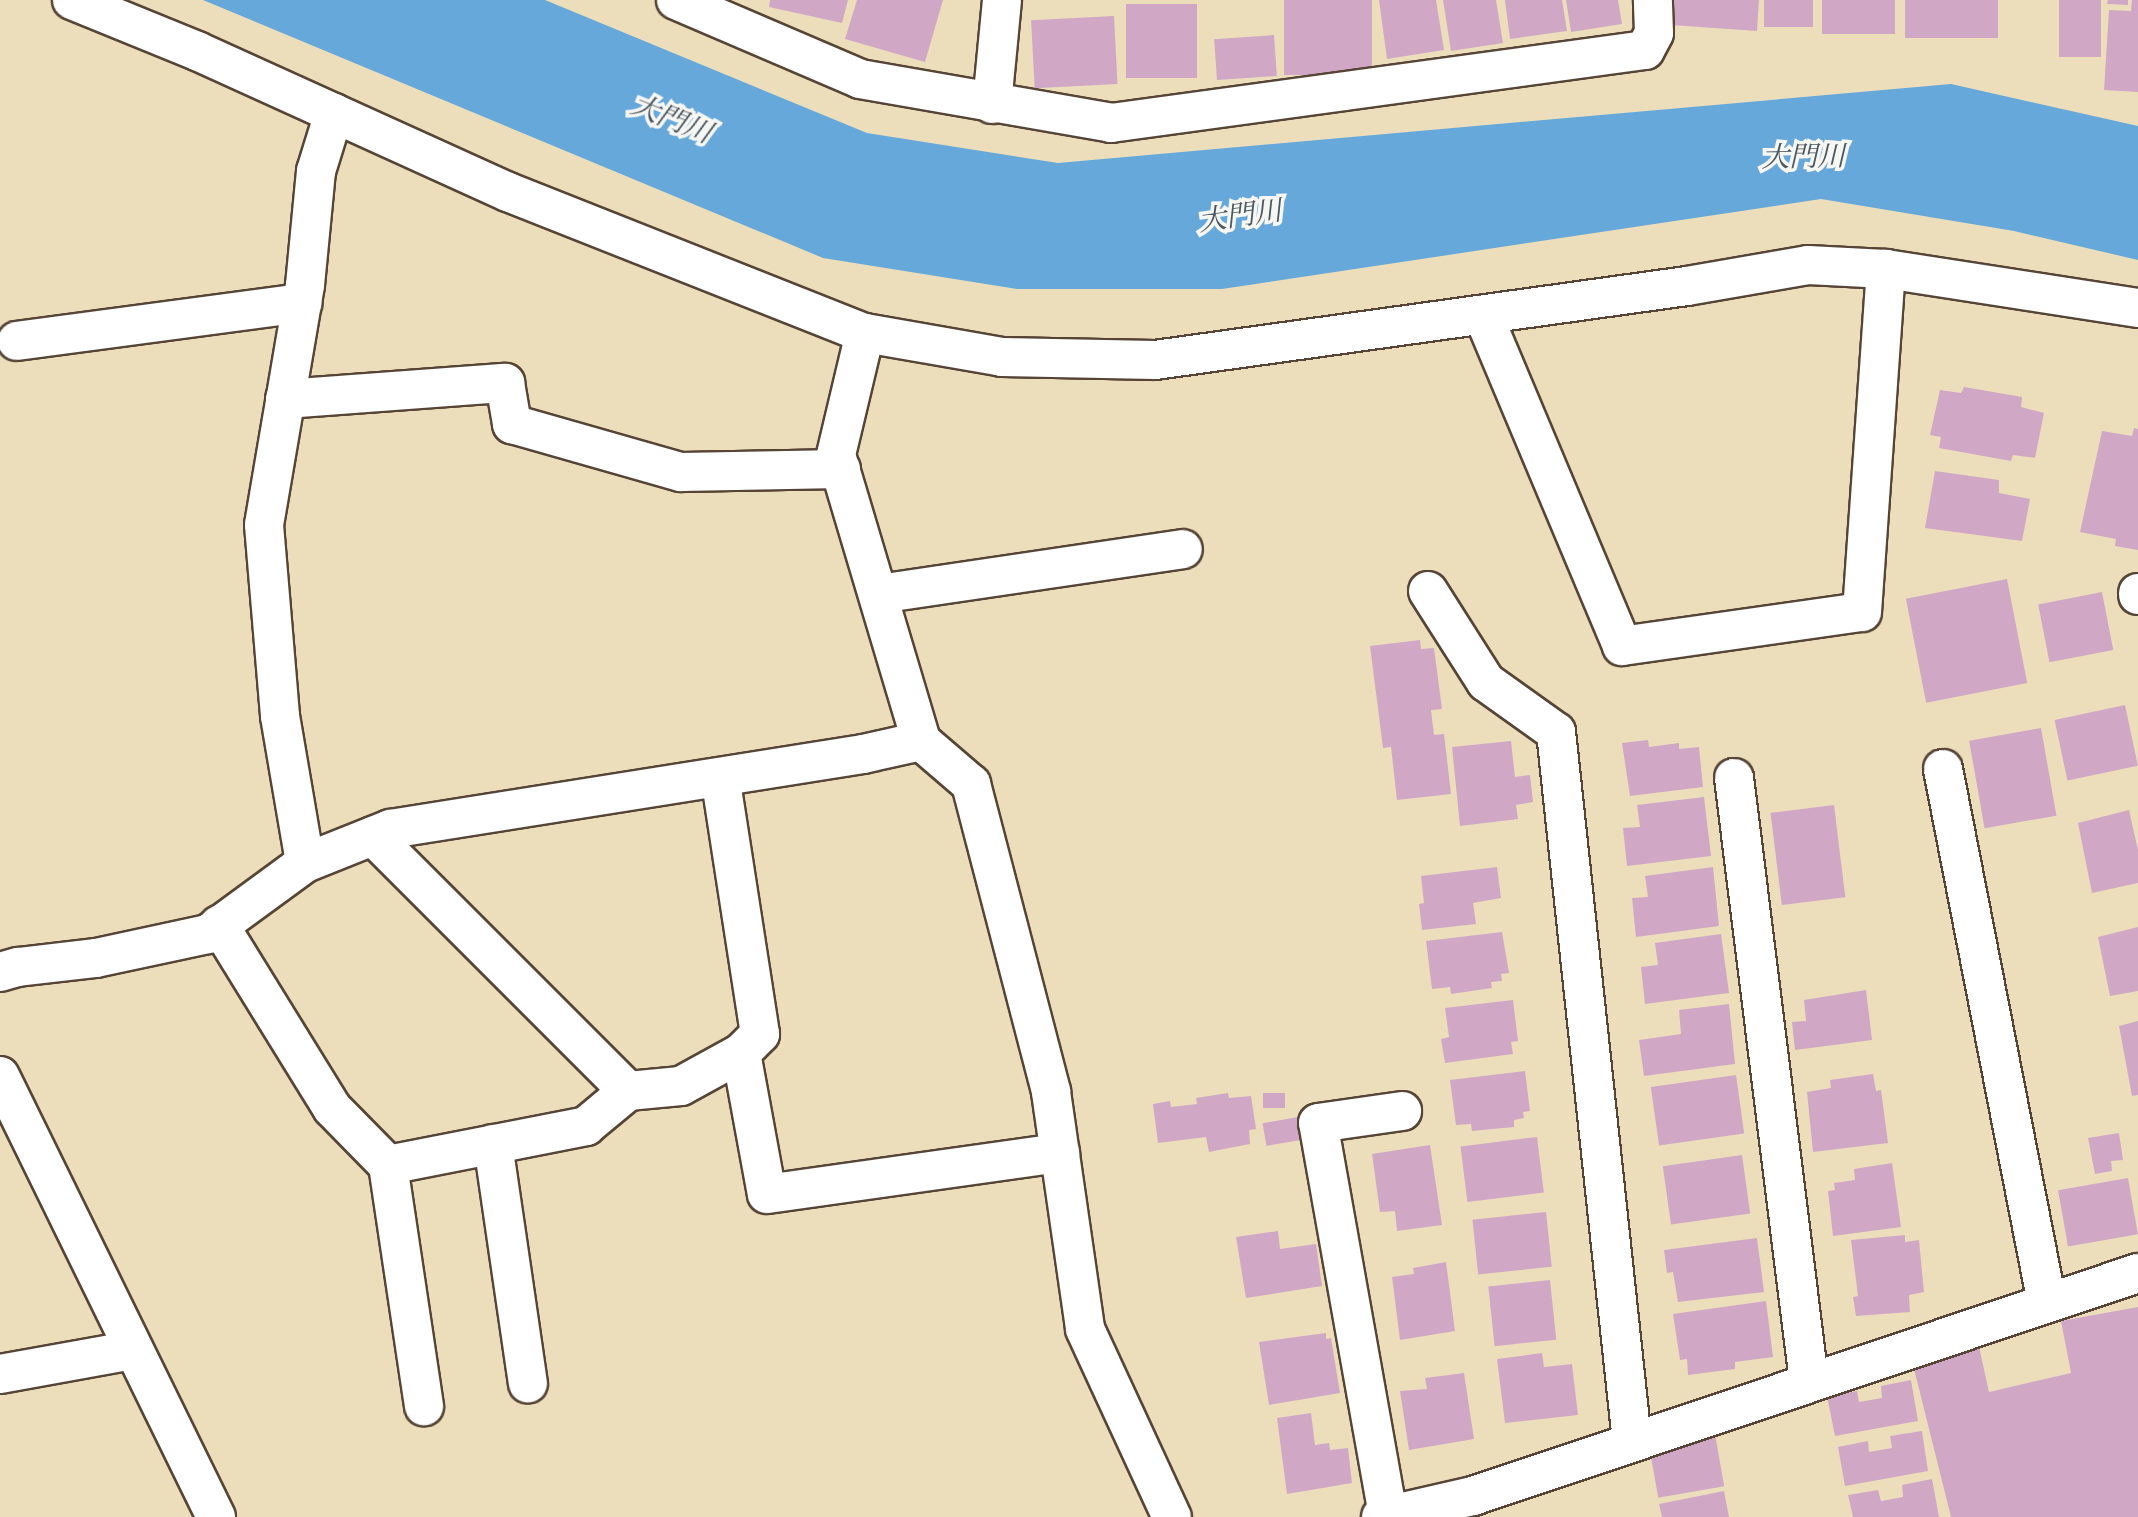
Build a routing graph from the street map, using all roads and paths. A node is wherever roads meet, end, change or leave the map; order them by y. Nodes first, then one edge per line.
1 (72, 0) edge
2 (676, 0) edge
3 (1002, 0) edge
4 (1653, 0) edge
5 (992, 104) junction
6 (334, 113) junction
7 (1886, 270) junction
8 (302, 303) junction
9 (2138, 308) edge
10 (1483, 315) junction
11 (865, 333) junction
12 (17, 341) dead end
13 (285, 400) junction
14 (841, 469) junction
15 (1183, 549) dead end
16 (1428, 591) dead end
17 (879, 594) junction
18 (920, 741) junction
19 (1944, 769) dead end
20 (720, 777) junction
21 (1734, 778) dead end
22 (373, 836) junction
23 (305, 863) junction
24 (219, 925) junction
25 (0, 972) edge
26 (741, 1053) junction
27 (0, 1076) edge
28 (628, 1091) junction
29 (1402, 1111) dead end
30 (493, 1144) junction
31 (1060, 1153) junction
32 (388, 1165) junction
33 (2138, 1273) edge
34 (2047, 1303) junction
35 (134, 1350) junction
36 (0, 1374) edge
37 (1809, 1381) junction
38 (528, 1383) dead end
39 (424, 1406) dead end
40 (1632, 1441) junction
41 (1384, 1516) edge
42 (216, 1517) edge
43 (1172, 1517) edge

1 - 6 street
2 - 5 street
3 - 5 street
4 - 5 street
6 - 8 street
6 - 11 street
7 - 9 street
7 - 10 street
7 - 10 street
8 - 12 street
8 - 13 street
10 - 11 street
11 - 14 street
13 - 14 street
13 - 23 street
14 - 17 street
15 - 17 street
16 - 40 street
17 - 18 street
18 - 20 street
18 - 31 street
19 - 34 street
20 - 22 street
20 - 26 street
21 - 37 street
22 - 23 street
22 - 28 street
23 - 24 street
24 - 25 street
24 - 32 street
26 - 28 street
26 - 31 street
27 - 35 street
28 - 30 street
29 - 41 street
30 - 32 street
30 - 38 street
31 - 43 street
32 - 39 street
33 - 34 street
34 - 37 street
35 - 36 street
35 - 42 street
37 - 40 street
40 - 41 street

